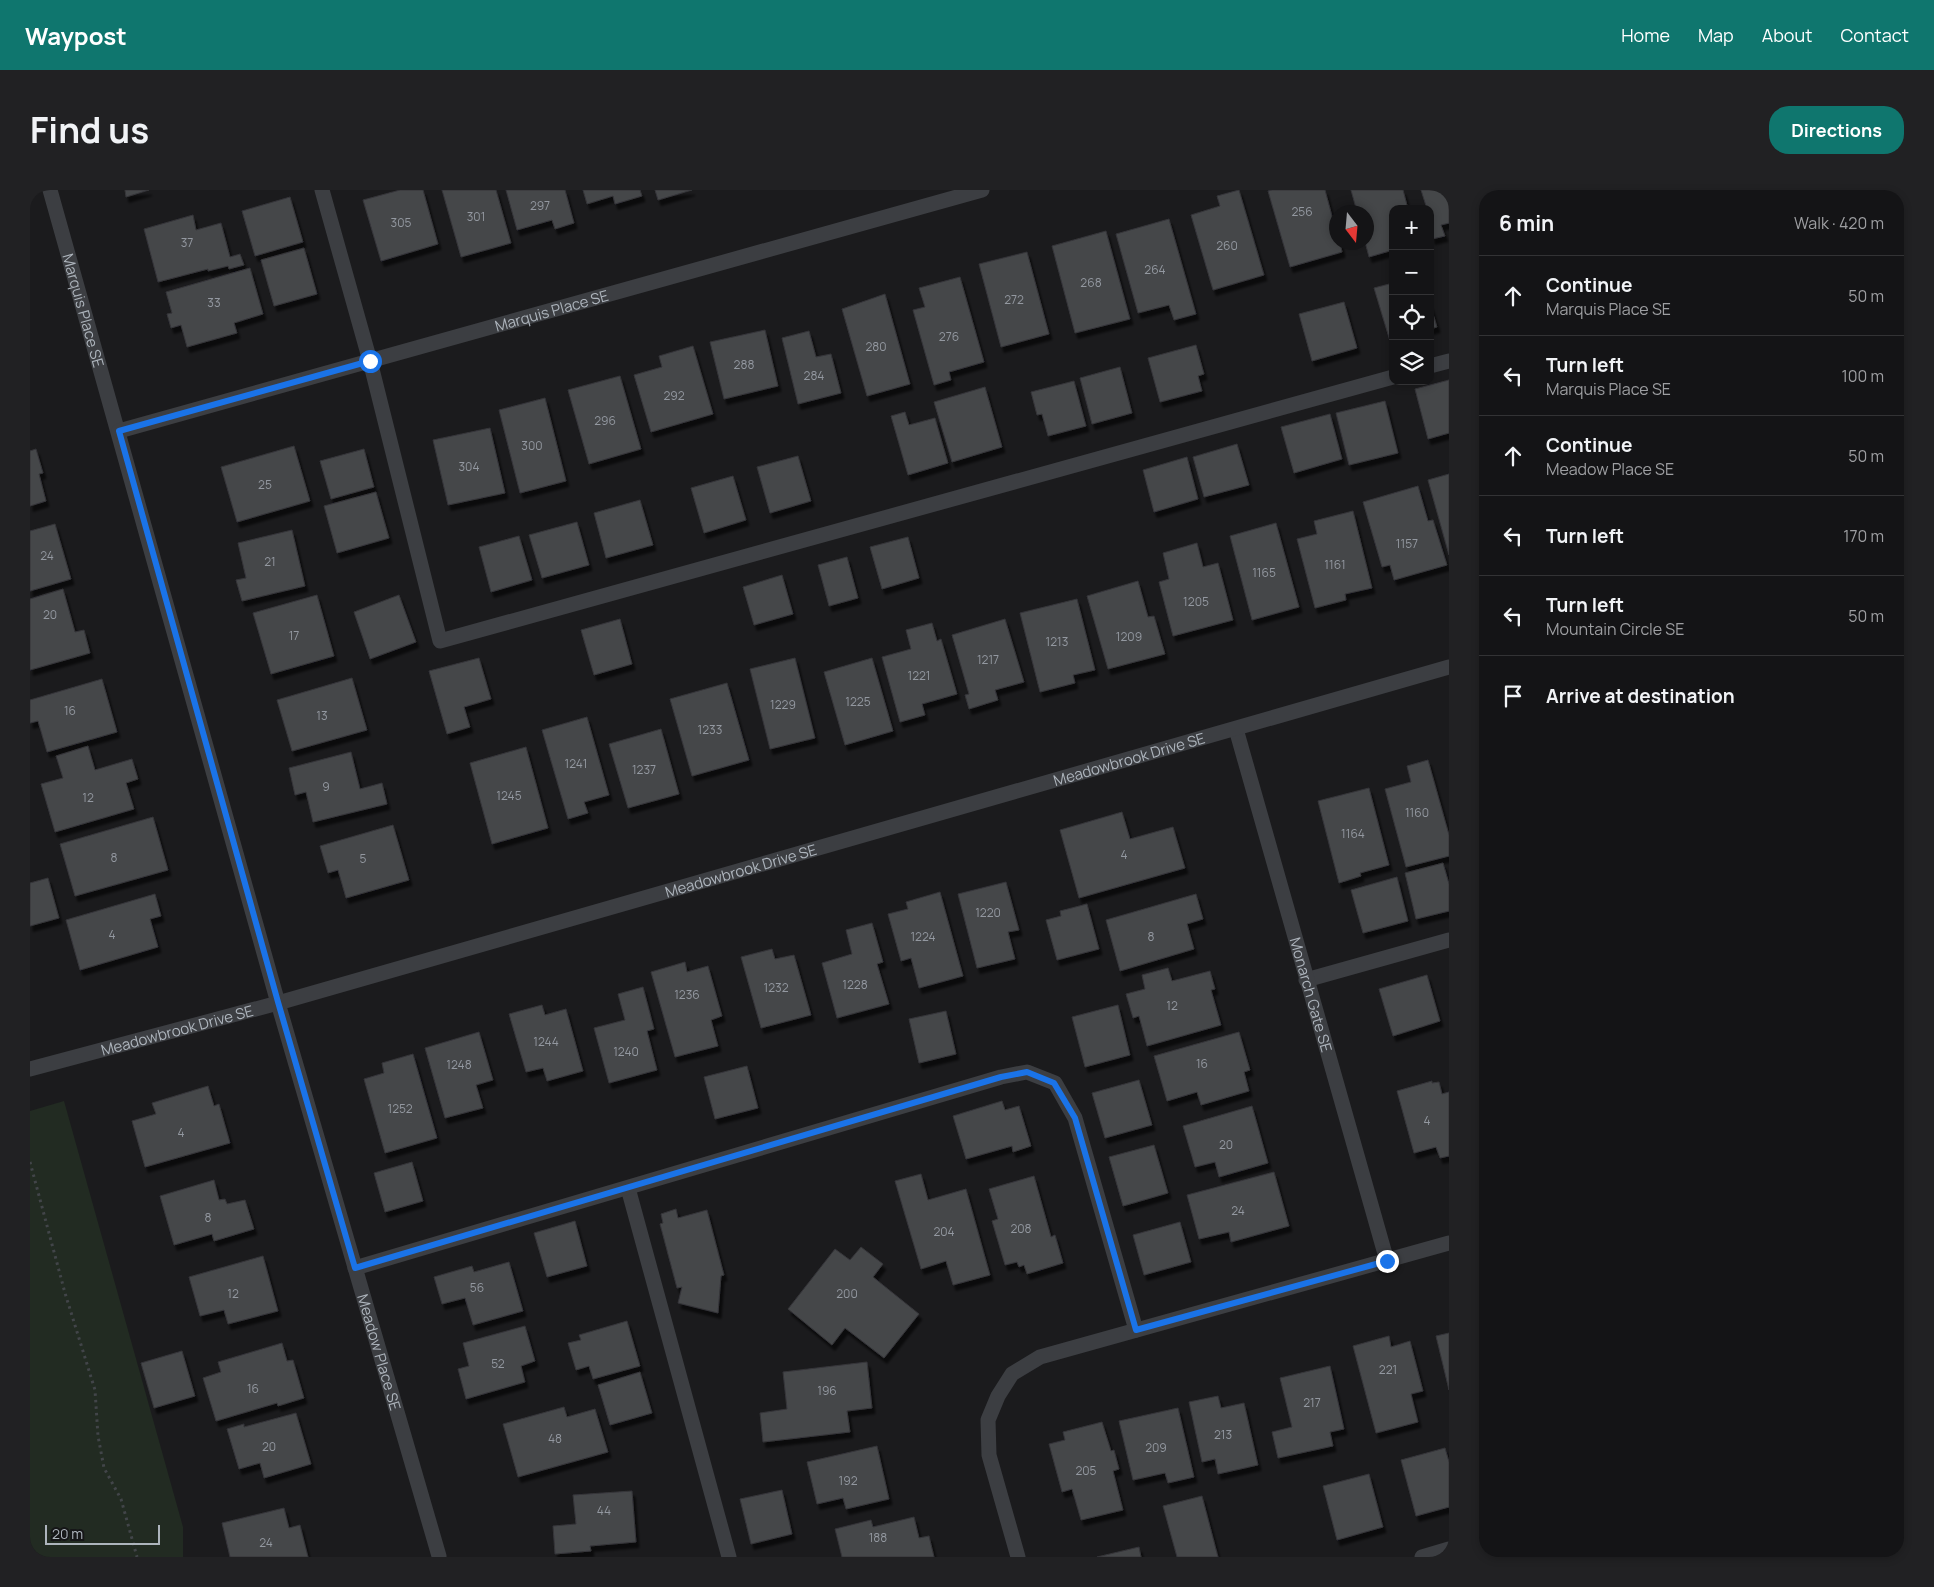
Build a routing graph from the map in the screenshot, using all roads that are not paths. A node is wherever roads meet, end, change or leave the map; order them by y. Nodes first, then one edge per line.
1 (50, 190) edge
2 (322, 190) edge
3 (982, 190) edge
4 (370, 361) junction
5 (1449, 361) edge
6 (1434, 365) edge
7 (1389, 377) edge
8 (119, 431) junction
9 (1449, 667) edge
10 (1236, 729) junction
11 (1449, 940) edge
12 (1306, 980) junction
13 (278, 1002) junction
14 (30, 1069) edge
15 (628, 1188) junction
16 (1449, 1243) edge
17 (1387, 1261) junction
18 (355, 1268) junction
19 (1136, 1330) junction
20 (1449, 1549) edge
21 (439, 1556) edge
22 (729, 1557) edge
23 (1018, 1557) edge
24 (1422, 1557) edge

1 - 8 street, Marquis Place SE
2 - 4 street
3 - 4 street, Marquis Place SE
4 - 7 street
4 - 8 street, Marquis Place SE
5 - 6 street
8 - 13 street, Marquis Place SE
9 - 10 street, Meadowbrook Drive SE
10 - 12 street, Monarch Gate SE
10 - 13 street, Meadowbrook Drive SE
11 - 12 street
12 - 17 street, Monarch Gate SE
13 - 14 street, Meadowbrook Drive SE
13 - 18 street, Meadow Place SE
15 - 18 street
15 - 19 street
15 - 22 street
16 - 17 street
17 - 19 street
18 - 21 street, Meadow Place SE
19 - 23 street
20 - 24 street

